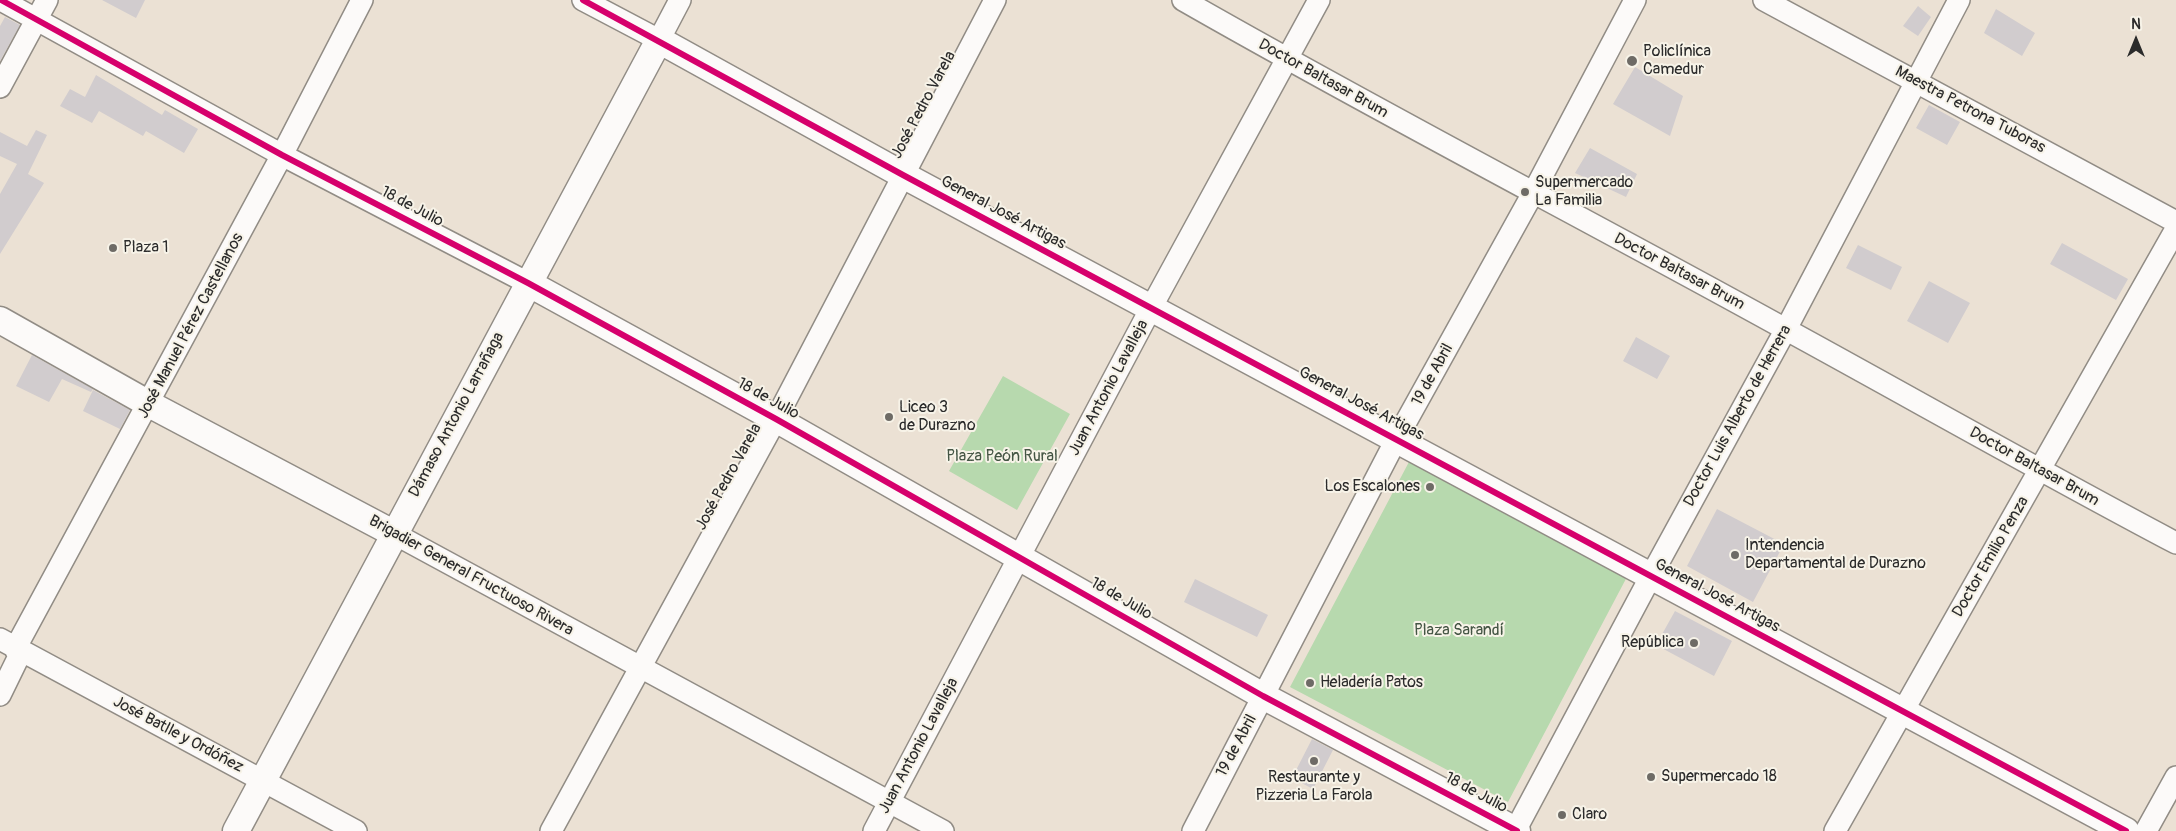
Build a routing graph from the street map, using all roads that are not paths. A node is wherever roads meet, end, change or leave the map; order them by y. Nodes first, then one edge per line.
1 (1, 0) edge
2 (47, 0) edge
3 (362, 0) edge
4 (583, 0) edge
5 (680, 0) edge
6 (995, 0) edge
7 (1183, 0) edge
8 (1319, 0) edge
9 (1635, 0) edge
10 (1764, 0) edge
11 (1959, 0) edge
12 (36, 19) junction
13 (659, 40) junction
14 (1288, 60) junction
15 (1916, 81) junction
16 (0, 87) edge
17 (282, 155) junction
18 (903, 175) junction
19 (1533, 193) junction
20 (2176, 222) edge
21 (2176, 229) edge
22 (528, 283) junction
23 (1151, 308) junction
24 (0, 320) edge
25 (1786, 330) junction
26 (149, 404) junction
27 (776, 418) junction
28 (1398, 438) junction
29 (2040, 472) junction
30 (394, 534) junction
31 (2176, 543) edge
32 (1019, 557) junction
33 (1650, 576) junction
34 (12, 647) edge
35 (640, 668) junction
36 (0, 695) edge
37 (1263, 696) junction
38 (1902, 712) junction
39 (2176, 777) edge
40 (262, 780) junction
41 (890, 802) junction
42 (236, 831) edge
43 (356, 831) edge
44 (551, 831) edge
45 (874, 831) edge
46 (943, 831) edge
47 (1193, 831) edge
48 (1516, 831) edge
49 (1835, 831) edge
50 (2126, 831) edge
51 (2146, 831) edge

1 - 12 street, 18 de Julio
2 - 12 street
3 - 17 street, José Manuel Pérez Castellanos
4 - 13 street, General José Artigas
5 - 13 street, Dámaso Antonio Larrañaga
6 - 18 street, José Pedro Varela
7 - 14 street, Doctor Baltasar Brum
8 - 14 street, Juan Antonio Lavalleja
9 - 19 street, 19 de Abril
10 - 15 street, Maestra Petrona Tuboras
11 - 15 street, Doctor Luis Alberto de Herrera
12 - 16 street
12 - 17 street, 18 de Julio
13 - 18 street, General José Artigas
13 - 22 street, Dámaso Antonio Larrañaga
14 - 19 street, Doctor Baltasar Brum
14 - 23 street, Juan Antonio Lavalleja
15 - 20 street, Maestra Petrona Tuboras
15 - 25 street, Doctor Luis Alberto de Herrera
17 - 22 street, 18 de Julio
17 - 26 street, José Manuel Pérez Castellanos
18 - 23 street, General José Artigas
18 - 27 street, José Pedro Varela
19 - 25 street, Doctor Baltasar Brum
19 - 28 street, 19 de Abril
21 - 29 street, Doctor Emilio Penza
22 - 27 street, 18 de Julio
22 - 30 street, Dámaso Antonio Larrañaga
23 - 28 street, General José Artigas
23 - 32 street, Juan Antonio Lavalleja
24 - 26 street, Brigadier General Fructuoso Rivera
25 - 29 street, Doctor Baltasar Brum
25 - 33 street, Doctor Luis Alberto de Herrera
26 - 30 street, Brigadier General Fructuoso Rivera
26 - 34 street, José Manuel Pérez Castellanos
27 - 32 street, 18 de Julio
27 - 35 street, José Pedro Varela
28 - 33 street, General José Artigas
28 - 37 street, 19 de Abril
29 - 31 street, Doctor Baltasar Brum
29 - 38 street, Doctor Emilio Penza
30 - 35 street, Brigadier General Fructuoso Rivera
30 - 40 street, Dámaso Antonio Larrañaga
32 - 37 street, 18 de Julio
32 - 41 street, Juan Antonio Lavalleja
33 - 38 street, General José Artigas
33 - 48 street, Doctor Luis Alberto de Herrera
34 - 36 street, José Manuel Pérez Castellanos
34 - 40 street, José Batlle y Ordóñez
35 - 41 street, Brigadier General Fructuoso Rivera
35 - 44 street, José Pedro Varela
37 - 47 street, 19 de Abril
37 - 48 street, 18 de Julio
38 - 49 street, Doctor Emilio Penza
38 - 50 street, General José Artigas
39 - 51 street
40 - 42 street, Dámaso Antonio Larrañaga
40 - 43 street, José Batlle y Ordóñez
41 - 45 street, Juan Antonio Lavalleja
41 - 46 street, Brigadier General Fructuoso Rivera

